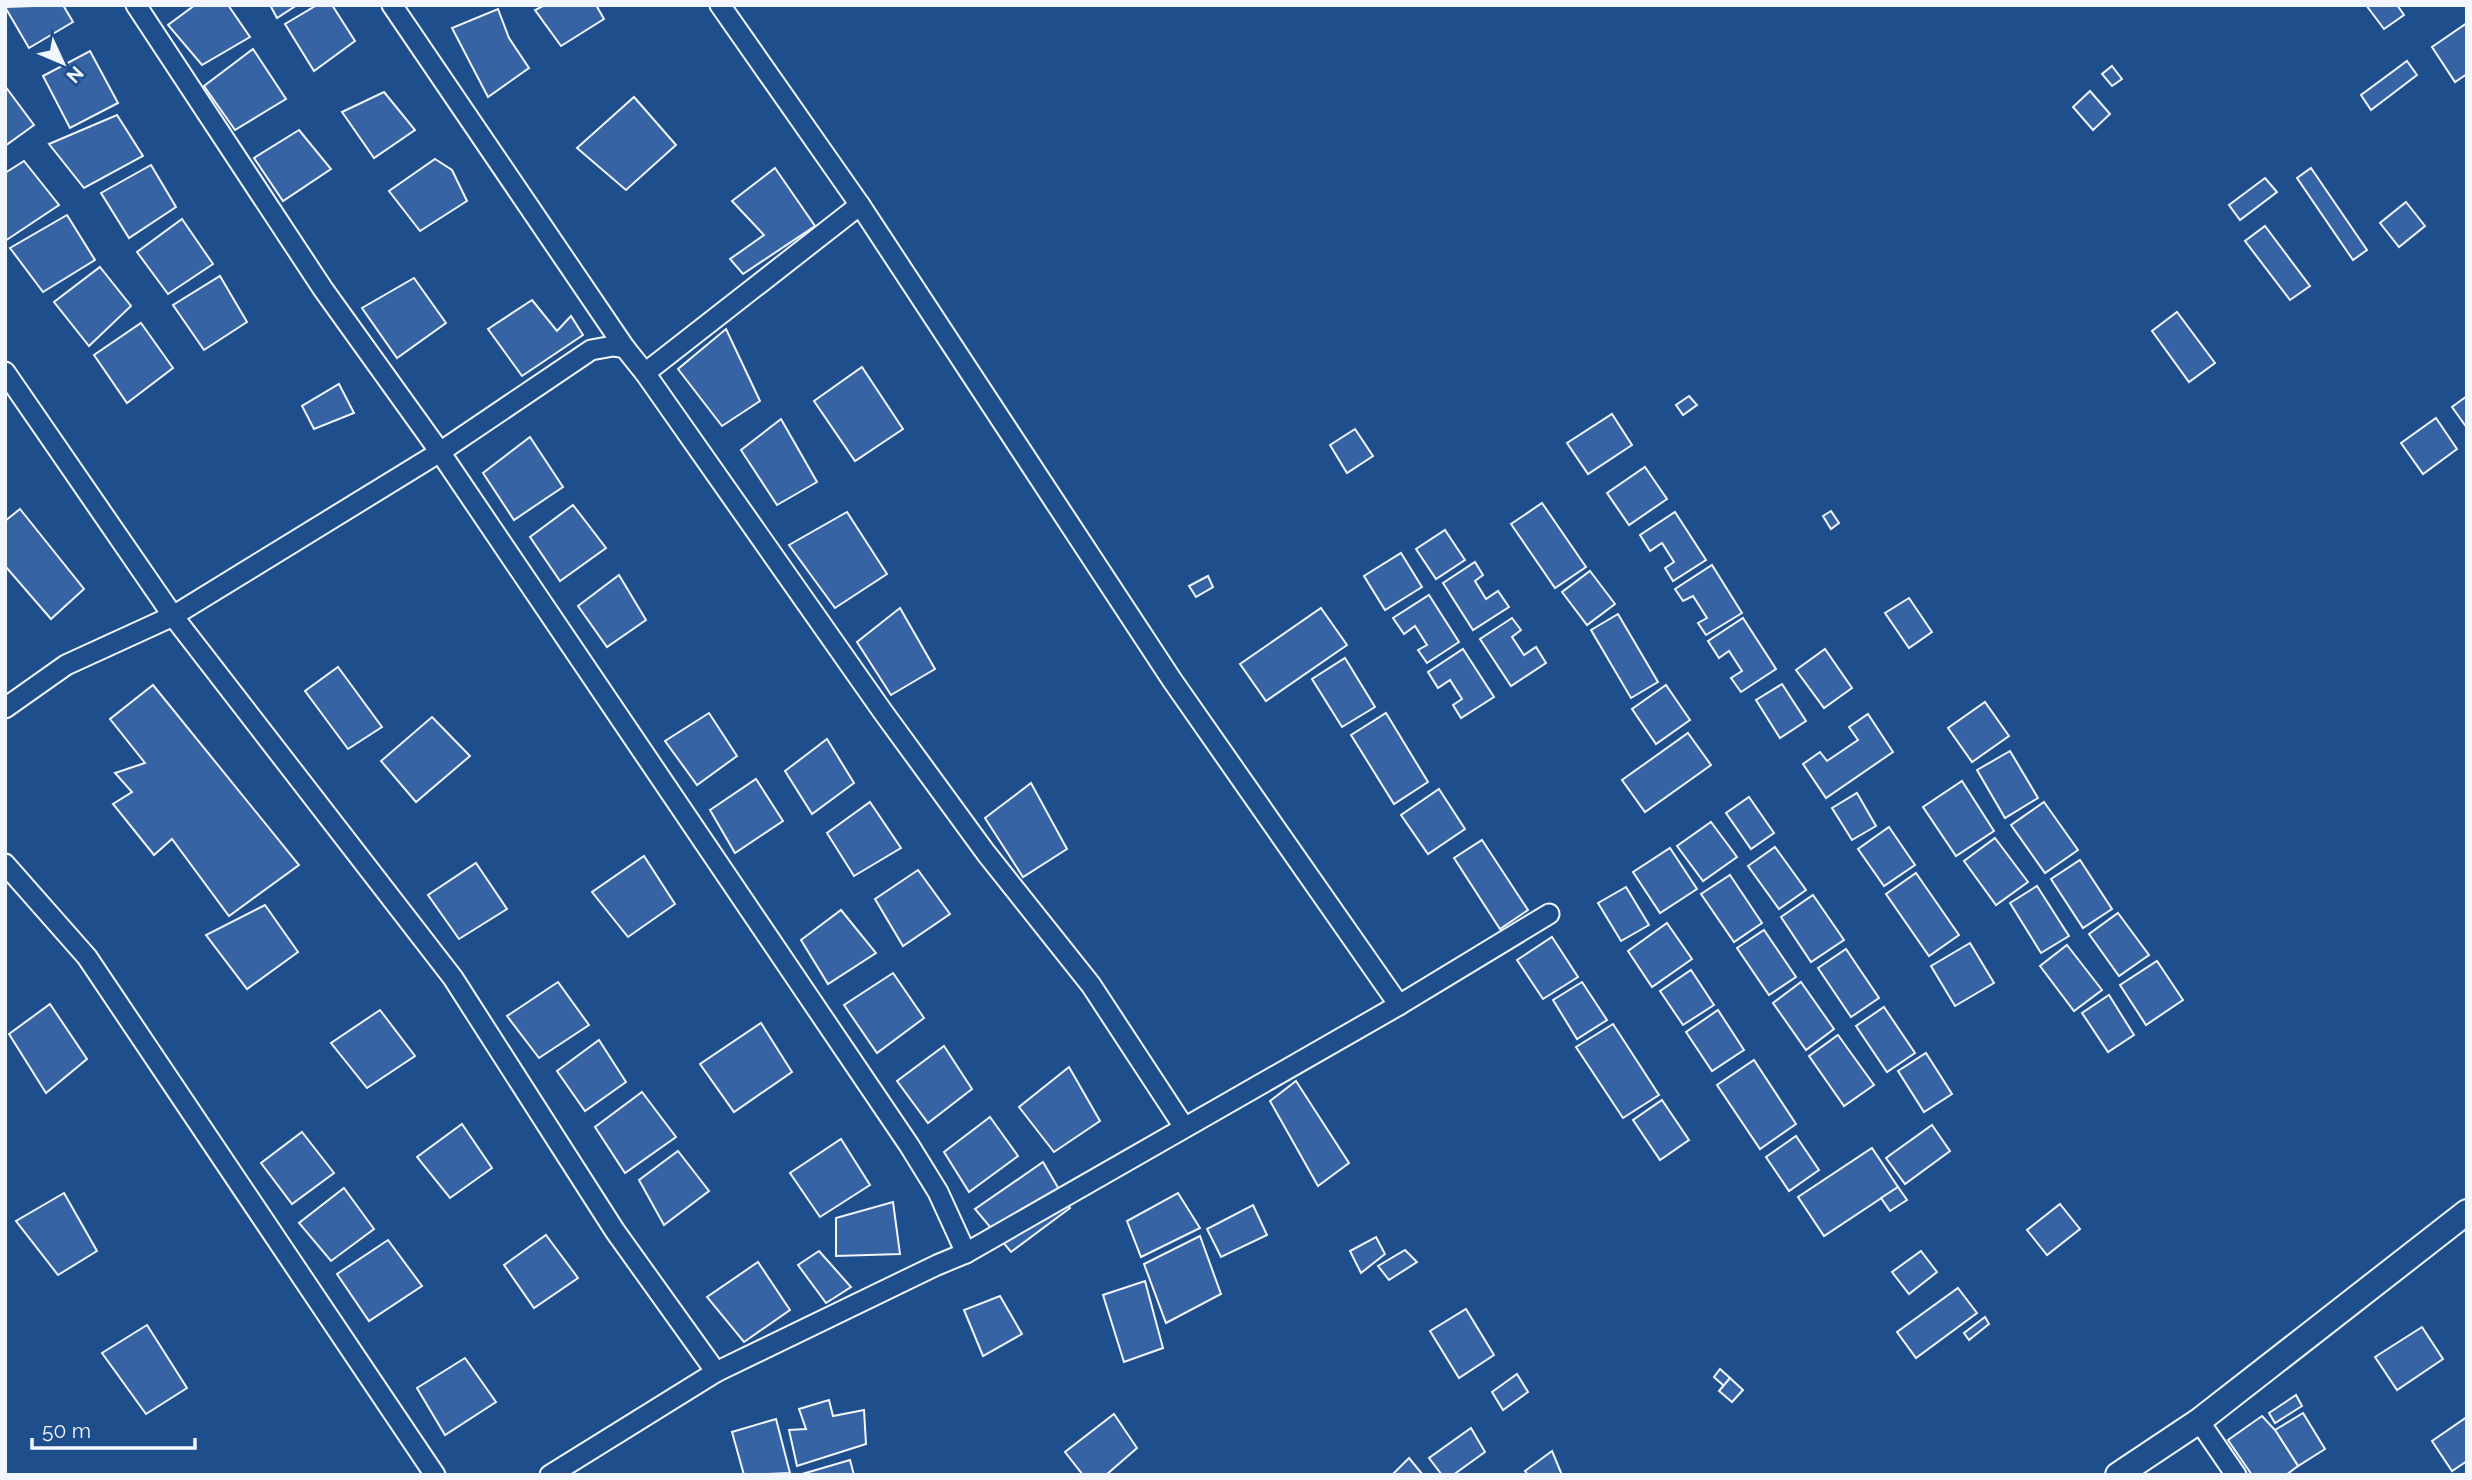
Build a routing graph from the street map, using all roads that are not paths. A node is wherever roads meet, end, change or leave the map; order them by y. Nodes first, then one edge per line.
1 (136, 5) edge
2 (392, 5) edge
3 (720, 5) edge
4 (860, 205) junction
5 (625, 348) junction
6 (5, 372) edge
7 (645, 373) junction
8 (440, 452) junction
9 (173, 616) junction
10 (5, 708) edge
11 (5, 864) edge
12 (1549, 914) dead end
13 (1399, 1005) junction
14 (1184, 1127) junction
15 (2467, 1212) edge
16 (966, 1253) junction
17 (716, 1372) junction
18 (2199, 1421) junction
19 (435, 1475) edge
20 (550, 1475) edge
21 (2118, 1475) edge
22 (2236, 1475) edge

1 - 8 street
2 - 5 street
3 - 4 street
4 - 7 street
4 - 13 street
5 - 7 street
5 - 8 street
6 - 9 street
7 - 14 street
8 - 9 street
8 - 16 street
9 - 10 street
9 - 17 street
11 - 19 street
12 - 13 street
13 - 14 street
14 - 16 street
15 - 18 street
16 - 17 street
17 - 20 street
18 - 21 street
18 - 22 street

